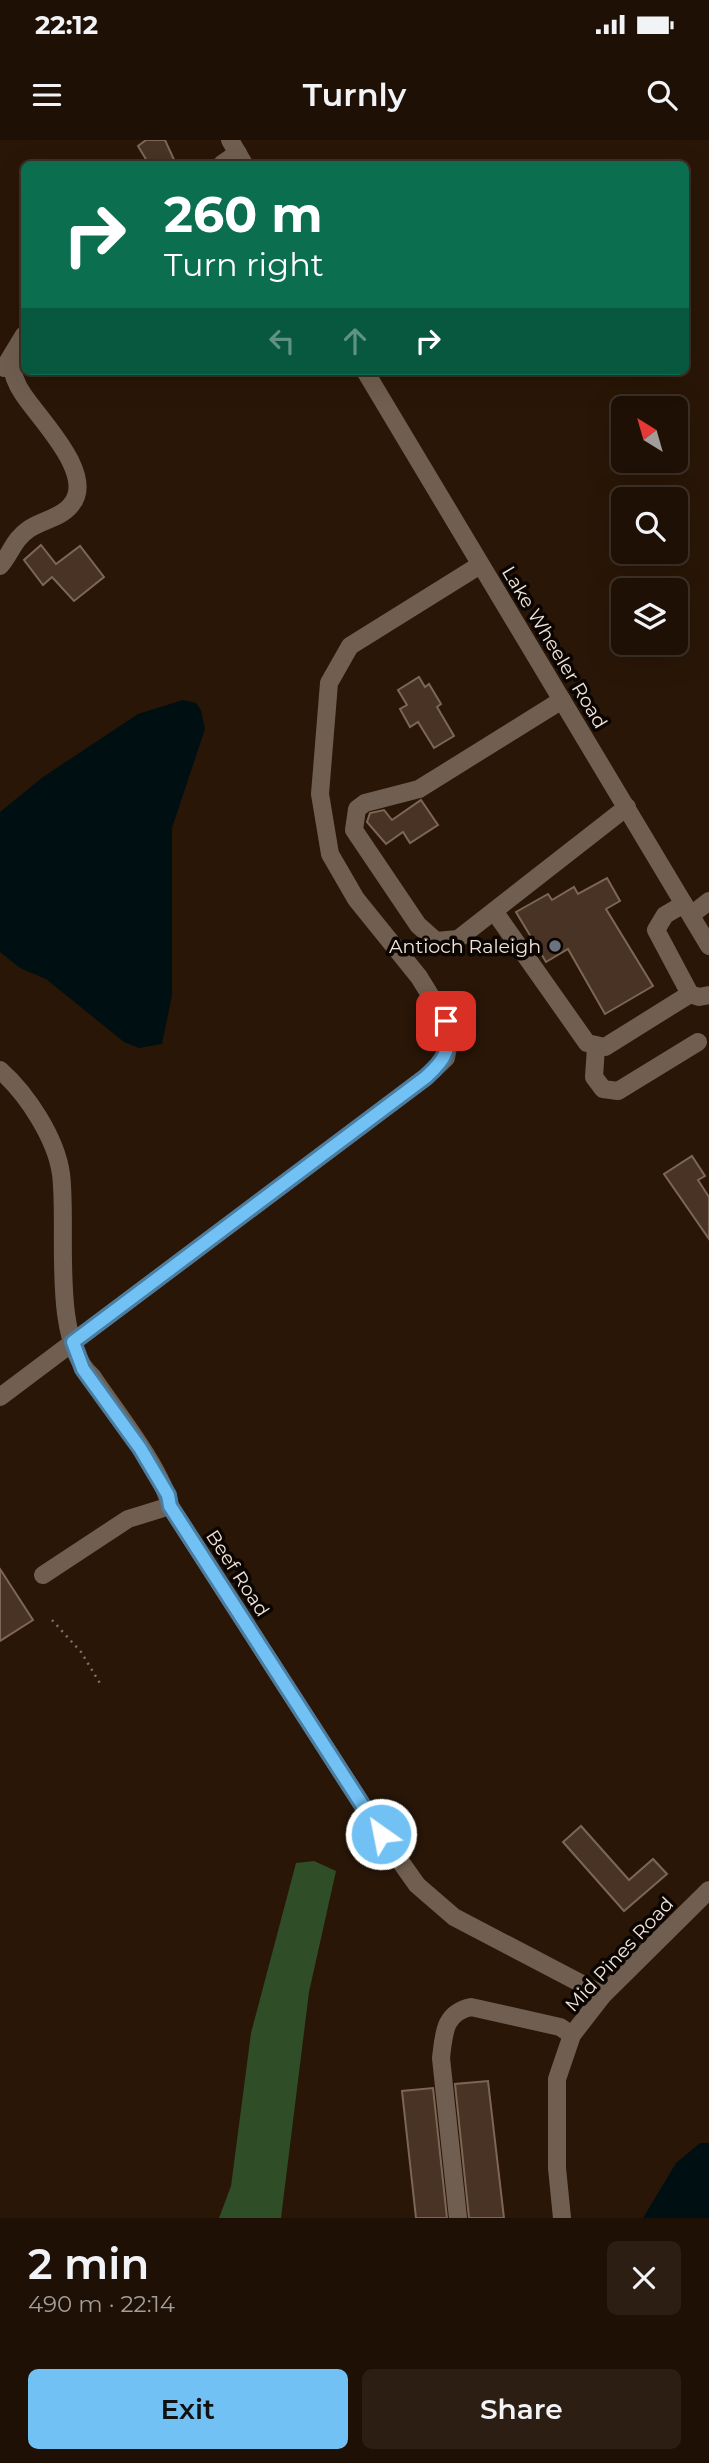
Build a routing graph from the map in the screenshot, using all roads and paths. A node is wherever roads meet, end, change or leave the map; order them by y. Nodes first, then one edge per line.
1 (21, 340) edge
2 (5, 366) edge
3 (367, 375) edge
4 (480, 565) junction
5 (0, 566) edge
6 (562, 700) junction
7 (627, 807) junction
8 (709, 901) edge
9 (687, 909) junction
10 (494, 911) junction
11 (709, 946) edge
12 (690, 993) junction
13 (709, 995) edge
14 (698, 1042) dead end
15 (596, 1047) junction
16 (0, 1070) edge
17 (73, 1342) junction
18 (0, 1397) edge
19 (170, 1506) junction
20 (43, 1575) dead end
21 (52, 1620) dead end
22 (101, 1685) dead end
23 (709, 1890) edge
24 (603, 1995) junction
25 (572, 2035) junction
26 (458, 2218) edge
27 (562, 2218) edge

1 - 2 street
2 - 5 street
3 - 4 street, Lake Wheeler Road
4 - 6 street, Lake Wheeler Road
4 - 17 street
6 - 7 street, Lake Wheeler Road
6 - 10 street
7 - 9 street, Lake Wheeler Road
7 - 10 street
8 - 9 street
9 - 11 street, Lake Wheeler Road
9 - 12 street
10 - 15 street
12 - 13 street
12 - 15 street
14 - 15 street
16 - 17 street, Beef Road
17 - 18 street
17 - 19 street, Beef Road
19 - 20 street
19 - 24 street, Beef Road
21 - 22 path
23 - 24 street, Mid Pines Road
24 - 25 street, Mid Pines Road
25 - 26 street
25 - 27 street, Mid Pines Road

